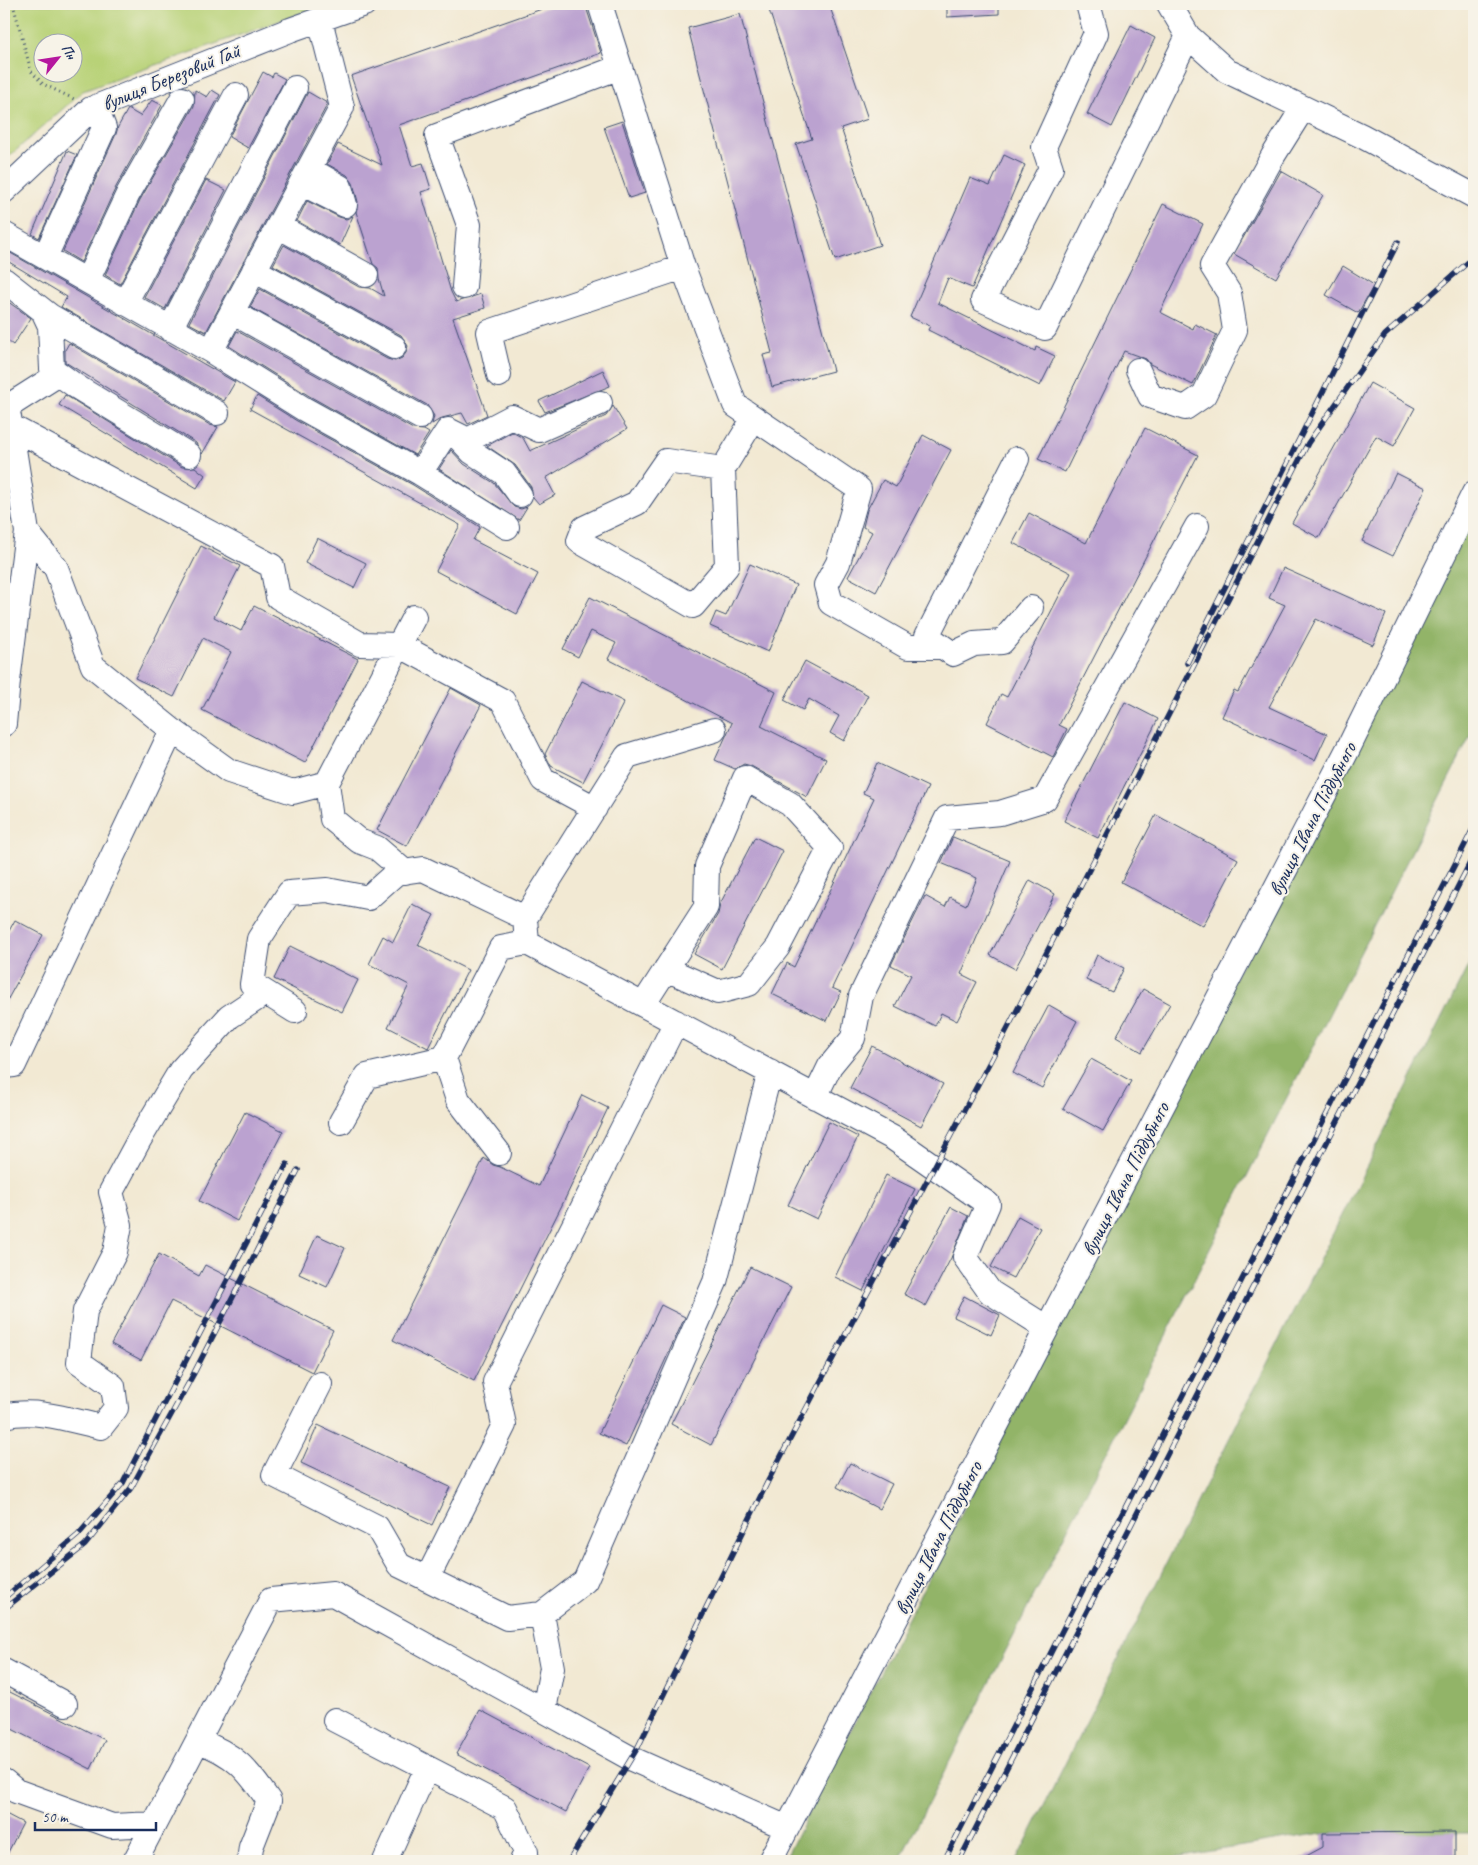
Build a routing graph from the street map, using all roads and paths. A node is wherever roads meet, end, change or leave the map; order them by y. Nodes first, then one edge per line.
1 (13, 4) edge
2 (364, 4) edge
3 (600, 4) edge
4 (1088, 4) edge
5 (1169, 4) edge
6 (320, 20) junction
7 (1188, 36) junction
8 (620, 67) junction
9 (295, 88) dead end
10 (236, 95) dead end
11 (182, 99) dead end
12 (96, 107) junction
13 (1303, 108) junction
14 (4, 191) edge
15 (1474, 196) edge
16 (278, 226) junction
17 (4, 234) edge
18 (45, 257) junction
19 (683, 267) junction
20 (254, 270) junction
21 (366, 275) dead end
22 (4, 280) edge
23 (87, 281) junction
24 (464, 286) dead end
25 (125, 304) junction
26 (44, 311) junction
27 (232, 312) junction
28 (170, 329) junction
29 (394, 347) dead end
30 (210, 351) junction
31 (1138, 370) dead end
32 (59, 374) junction
33 (499, 375) dead end
34 (600, 403) dead end
35 (217, 413) dead end
36 (6, 414) edge
37 (420, 417) dead end
38 (754, 418) junction
39 (454, 433) junction
40 (189, 455) dead end
41 (1017, 459) dead end
42 (723, 469) junction
43 (420, 473) junction
44 (1474, 493) edge
45 (520, 495) dead end
46 (1197, 526) dead end
47 (507, 527) dead end
48 (27, 532) junction
49 (1031, 608) dead end
50 (414, 617) dead end
51 (400, 645) junction
52 (941, 647) junction
53 (6, 682) edge
54 (4, 724) edge
55 (172, 730) junction
56 (714, 730) dead end
57 (327, 783) junction
58 (594, 808) junction
59 (405, 872) junction
60 (525, 918) junction
61 (527, 943) junction
62 (666, 969) junction
63 (266, 993) junction
64 (643, 1004) junction
65 (295, 1011) dead end
66 (676, 1022) junction
67 (444, 1058) junction
68 (4, 1066) edge
69 (770, 1072) junction
70 (815, 1096) junction
71 (341, 1122) dead end
72 (499, 1153) dead end
73 (1047, 1328) junction
74 (320, 1384) dead end
75 (4, 1416) edge
76 (427, 1579) junction
77 (542, 1614) junction
78 (4, 1671) edge
79 (65, 1704) dead end
80 (544, 1710) junction
81 (336, 1720) dead end
82 (198, 1741) junction
83 (427, 1768) junction
84 (4, 1781) edge
85 (154, 1824) junction
86 (787, 1828) junction
87 (135, 1861) edge
88 (249, 1861) edge
89 (385, 1861) edge
90 (522, 1861) edge
91 (770, 1861) edge

1 - 12 path
2 - 6 street, вулиця Березовий Гай
3 - 8 street
4 - 7 street
5 - 7 street
6 - 12 street, вулиця Березовий Гай
6 - 16 street
7 - 13 street
8 - 19 street
8 - 24 street
9 - 28 street
10 - 25 street
11 - 23 street
12 - 14 street, вулиця Березовий Гай
12 - 18 street
13 - 15 street
13 - 31 street
16 - 20 street
16 - 21 street
17 - 18 street
18 - 23 street
19 - 33 street
19 - 38 street
20 - 27 street
20 - 29 street
22 - 26 street
23 - 25 street
25 - 28 street
26 - 32 street
26 - 35 street
27 - 30 street
27 - 37 street
28 - 30 street
30 - 43 street
32 - 36 street
32 - 40 street
34 - 39 street
36 - 48 street
36 - 51 street
38 - 42 street
38 - 52 street
39 - 43 street
39 - 45 street
41 - 52 street
42 - 42 street
43 - 47 street
44 - 73 street, вулиця Івана Піддубного
46 - 70 street
48 - 53 street
48 - 55 street
49 - 52 street
50 - 51 street
51 - 57 street
51 - 58 street
53 - 54 street
55 - 57 street
55 - 68 street
56 - 58 street
57 - 59 street
58 - 60 street
59 - 60 street
59 - 63 street
60 - 61 street
61 - 64 street
61 - 67 street
62 - 62 street
62 - 64 street
63 - 65 street
63 - 75 street
64 - 66 street
66 - 69 street
66 - 76 street
67 - 71 street
67 - 72 street
69 - 70 street
69 - 77 street
70 - 73 street
73 - 86 street, вулиця Івана Піддубного
74 - 76 street
76 - 77 street
77 - 80 street
78 - 79 street
80 - 82 street
80 - 86 street
81 - 83 street
82 - 85 street
82 - 88 street
83 - 89 street
83 - 90 street
84 - 85 street
85 - 87 street
86 - 91 street, вулиця Івана Піддубного

